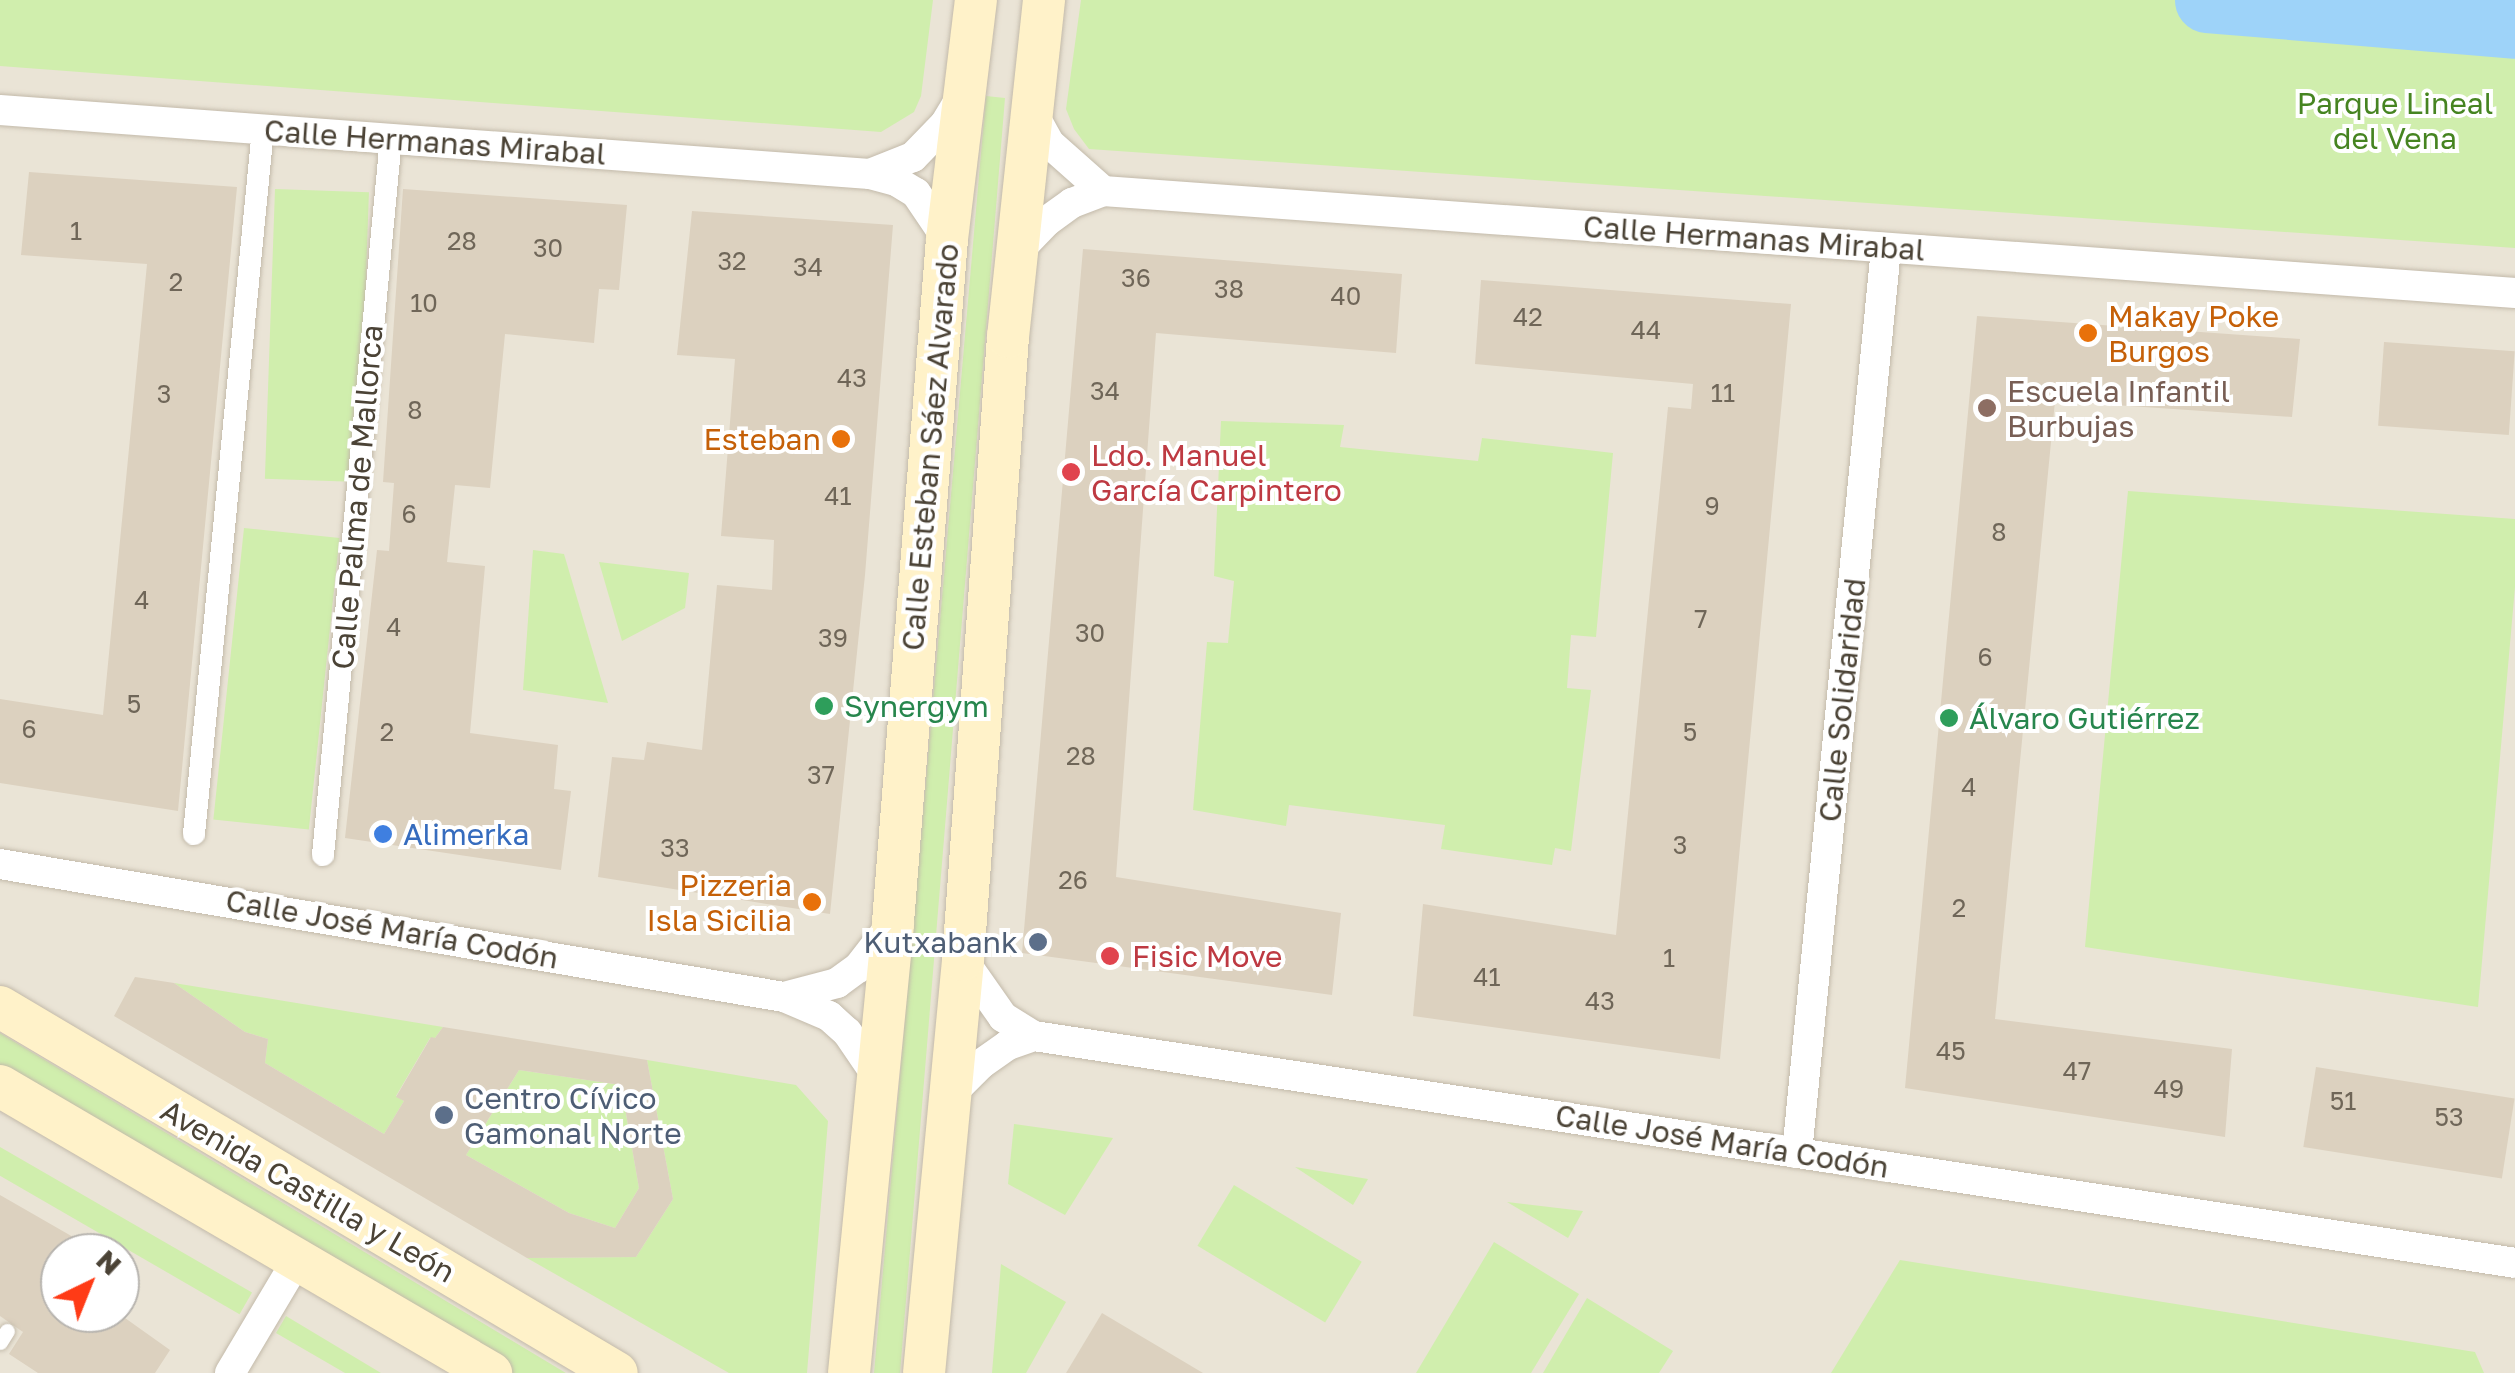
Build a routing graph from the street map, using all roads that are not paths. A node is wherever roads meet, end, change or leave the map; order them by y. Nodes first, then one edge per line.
1 (1044, 0) edge
2 (974, 18) edge
3 (964, 94) junction
4 (0, 110) edge
5 (1030, 110) junction
6 (263, 129) junction
7 (391, 138) junction
8 (870, 174) junction
9 (1103, 192) junction
10 (946, 240) junction
11 (1886, 248) junction
12 (1017, 252) junction
13 (2515, 293) edge
14 (194, 834) dead end
15 (323, 855) dead end
16 (0, 864) edge
17 (893, 922) junction
18 (963, 960) junction
19 (784, 996) junction
20 (0, 1008) edge
21 (1034, 1036) junction
22 (879, 1079) junction
23 (0, 1086) edge
24 (950, 1095) junction
25 (1796, 1153) junction
26 (297, 1260) junction
27 (2515, 1263) edge
28 (230, 1373) edge
29 (491, 1373) edge
30 (617, 1373) edge
31 (850, 1373) edge
32 (924, 1373) edge

1 - 5 main road
2 - 3 main road, Calle Esteban Sáez Alvarado
3 - 8 street, Calle Hermanas Mirabal
3 - 10 main road, Calle Esteban Sáez Alvarado
4 - 6 street, Calle Hermanas Mirabal
5 - 9 street
5 - 12 main road
6 - 7 street, Calle Hermanas Mirabal
6 - 14 street
7 - 8 street, Calle Hermanas Mirabal
7 - 15 street, Calle Palma de Mallorca
8 - 10 street, Calle Hermanas Mirabal
9 - 11 street, Calle Hermanas Mirabal
9 - 12 street
10 - 17 main road, Calle Esteban Sáez Alvarado
11 - 13 street, Calle Hermanas Mirabal
11 - 25 street, Calle Solidaridad
12 - 18 main road
16 - 19 street, Calle José María Codón
17 - 19 street, Calle José María Codón
17 - 22 main road, Calle Esteban Sáez Alvarado
18 - 21 street, Calle José María Codón
18 - 24 main road
19 - 22 street, Calle José María Codón
20 - 30 main road, Avenida Castilla y León
21 - 24 street
21 - 25 street, Calle José María Codón
22 - 31 main road, Calle Esteban Sáez Alvarado
23 - 26 main road
24 - 32 main road
25 - 27 street, Calle José María Codón
26 - 28 street
26 - 29 main road

